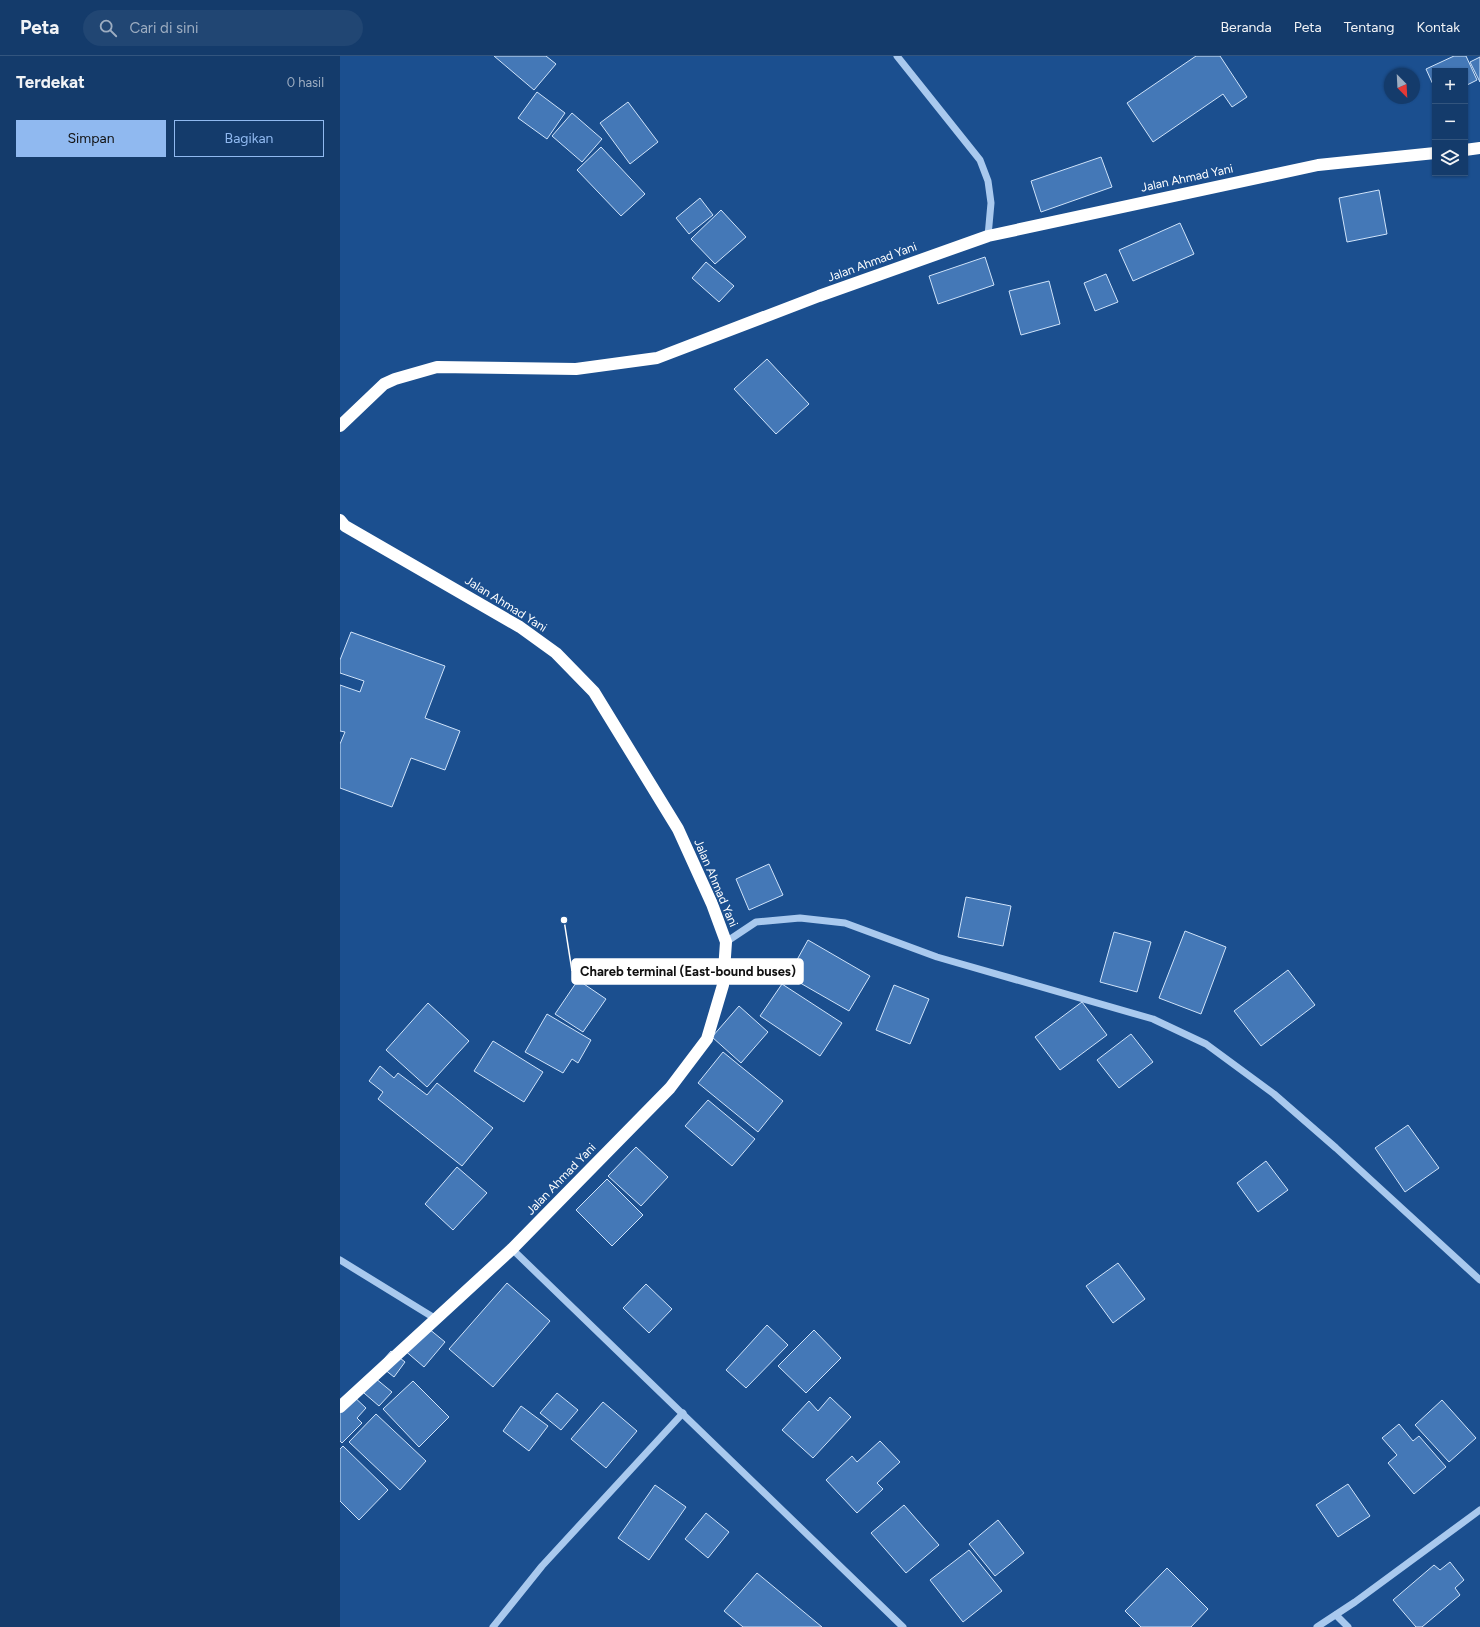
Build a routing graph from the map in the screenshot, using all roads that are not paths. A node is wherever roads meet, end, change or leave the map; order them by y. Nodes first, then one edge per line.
1 (897, 56) edge
2 (1480, 148) edge
3 (1468, 150) edge
4 (1432, 153) edge
5 (988, 236) junction
6 (340, 426) edge
7 (340, 520) edge
8 (726, 942) junction
9 (512, 1249) junction
10 (340, 1260) edge
11 (1480, 1280) edge
12 (436, 1319) junction
13 (340, 1407) edge
14 (683, 1413) junction
15 (1480, 1510) edge
16 (1336, 1615) junction
17 (493, 1627) edge
18 (902, 1627) edge
19 (1317, 1627) edge
20 (1348, 1627) edge

1 - 5 street
2 - 3 highway
4 - 5 highway, Jalan Ahmad Yani
5 - 6 highway, Jalan Ahmad Yani
7 - 8 highway, Jalan Ahmad Yani
8 - 9 highway, Jalan Ahmad Yani
8 - 11 street
9 - 12 highway, Jalan Ahmad Yani
9 - 14 street
10 - 12 street
12 - 13 highway, Jalan Ahmad Yani
14 - 17 street
14 - 18 street
15 - 16 street
16 - 19 street
16 - 20 street

